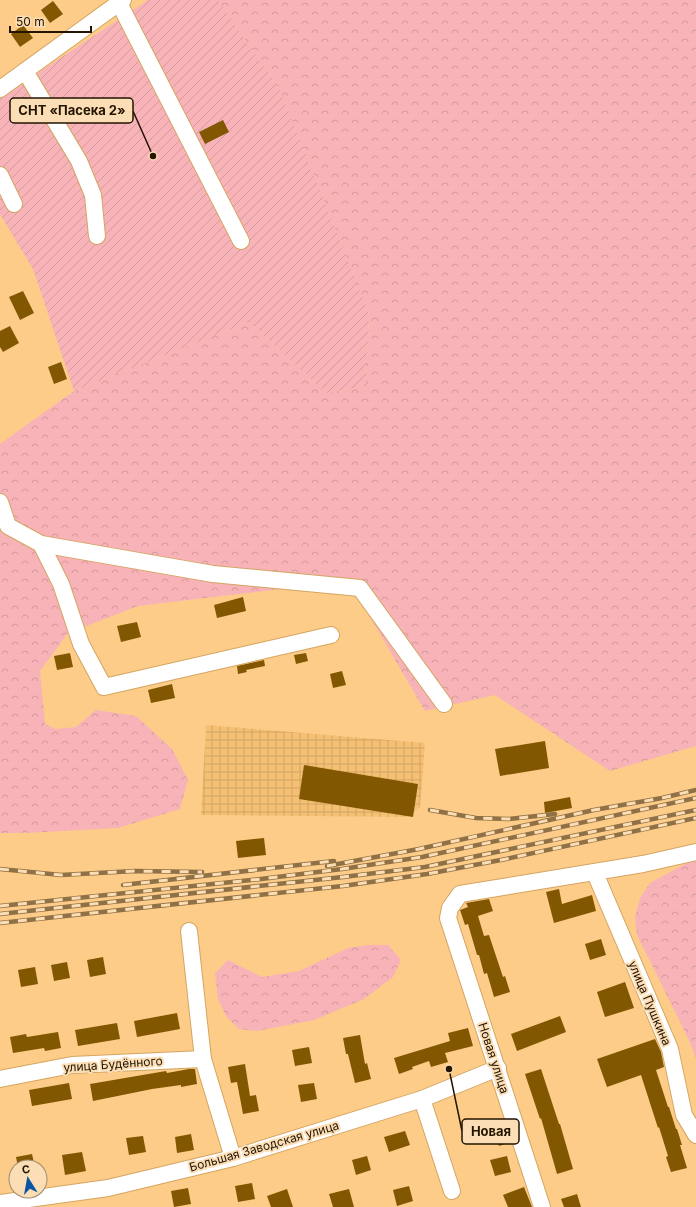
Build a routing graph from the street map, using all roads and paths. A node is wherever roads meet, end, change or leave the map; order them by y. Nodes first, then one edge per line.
1 (121, 2) edge
2 (25, 71) junction
3 (0, 89) edge
4 (0, 175) edge
5 (14, 204) dead end
6 (97, 236) dead end
7 (241, 241) dead end
8 (0, 502) edge
9 (41, 544) junction
10 (331, 635) dead end
11 (444, 704) dead end
12 (696, 852) edge
13 (595, 873) junction
14 (188, 931) dead end
15 (203, 1059) junction
16 (498, 1068) junction
17 (0, 1078) edge
18 (422, 1099) junction
19 (696, 1136) edge
20 (233, 1158) junction
21 (452, 1192) dead end
22 (0, 1202) edge
23 (542, 1207) edge

1 - 2 street
1 - 7 street
2 - 3 street
2 - 6 street
4 - 5 street
8 - 9 street
9 - 10 street
9 - 11 street
12 - 13 street
13 - 16 street, Новая улица
13 - 19 street, улица Пушкина
14 - 15 street
15 - 17 street, улица Будённого
15 - 20 street
16 - 18 street, Большая Заводская улица
16 - 23 street, Новая улица
18 - 20 street, Большая Заводская улица
18 - 21 street
20 - 22 street, Большая Заводская улица

